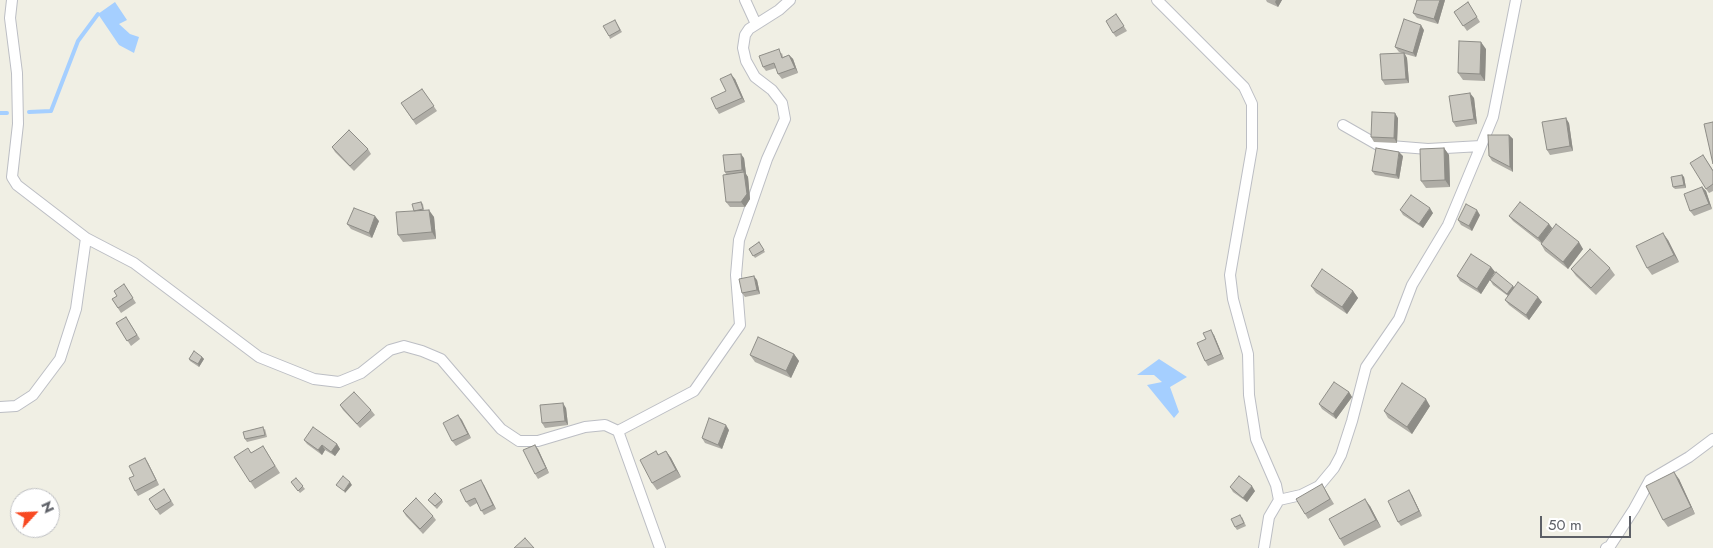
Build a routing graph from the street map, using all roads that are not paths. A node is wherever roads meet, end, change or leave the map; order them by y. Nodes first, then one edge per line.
1 (12, 0) edge
2 (745, 0) edge
3 (790, 0) edge
4 (1157, 0) edge
5 (1516, 0) edge
6 (756, 24) junction
7 (1343, 125) dead end
8 (1481, 146) junction
9 (86, 238) junction
10 (0, 407) edge
11 (618, 431) junction
12 (1713, 439) edge
13 (1278, 500) junction
14 (660, 548) edge
15 (1264, 548) edge
16 (1606, 548) edge

1 - 9 street
2 - 6 street
3 - 6 street
4 - 13 street
5 - 8 street
6 - 11 street
7 - 8 street
8 - 13 street
9 - 10 street
9 - 11 street
11 - 14 street
12 - 16 street
13 - 15 street

